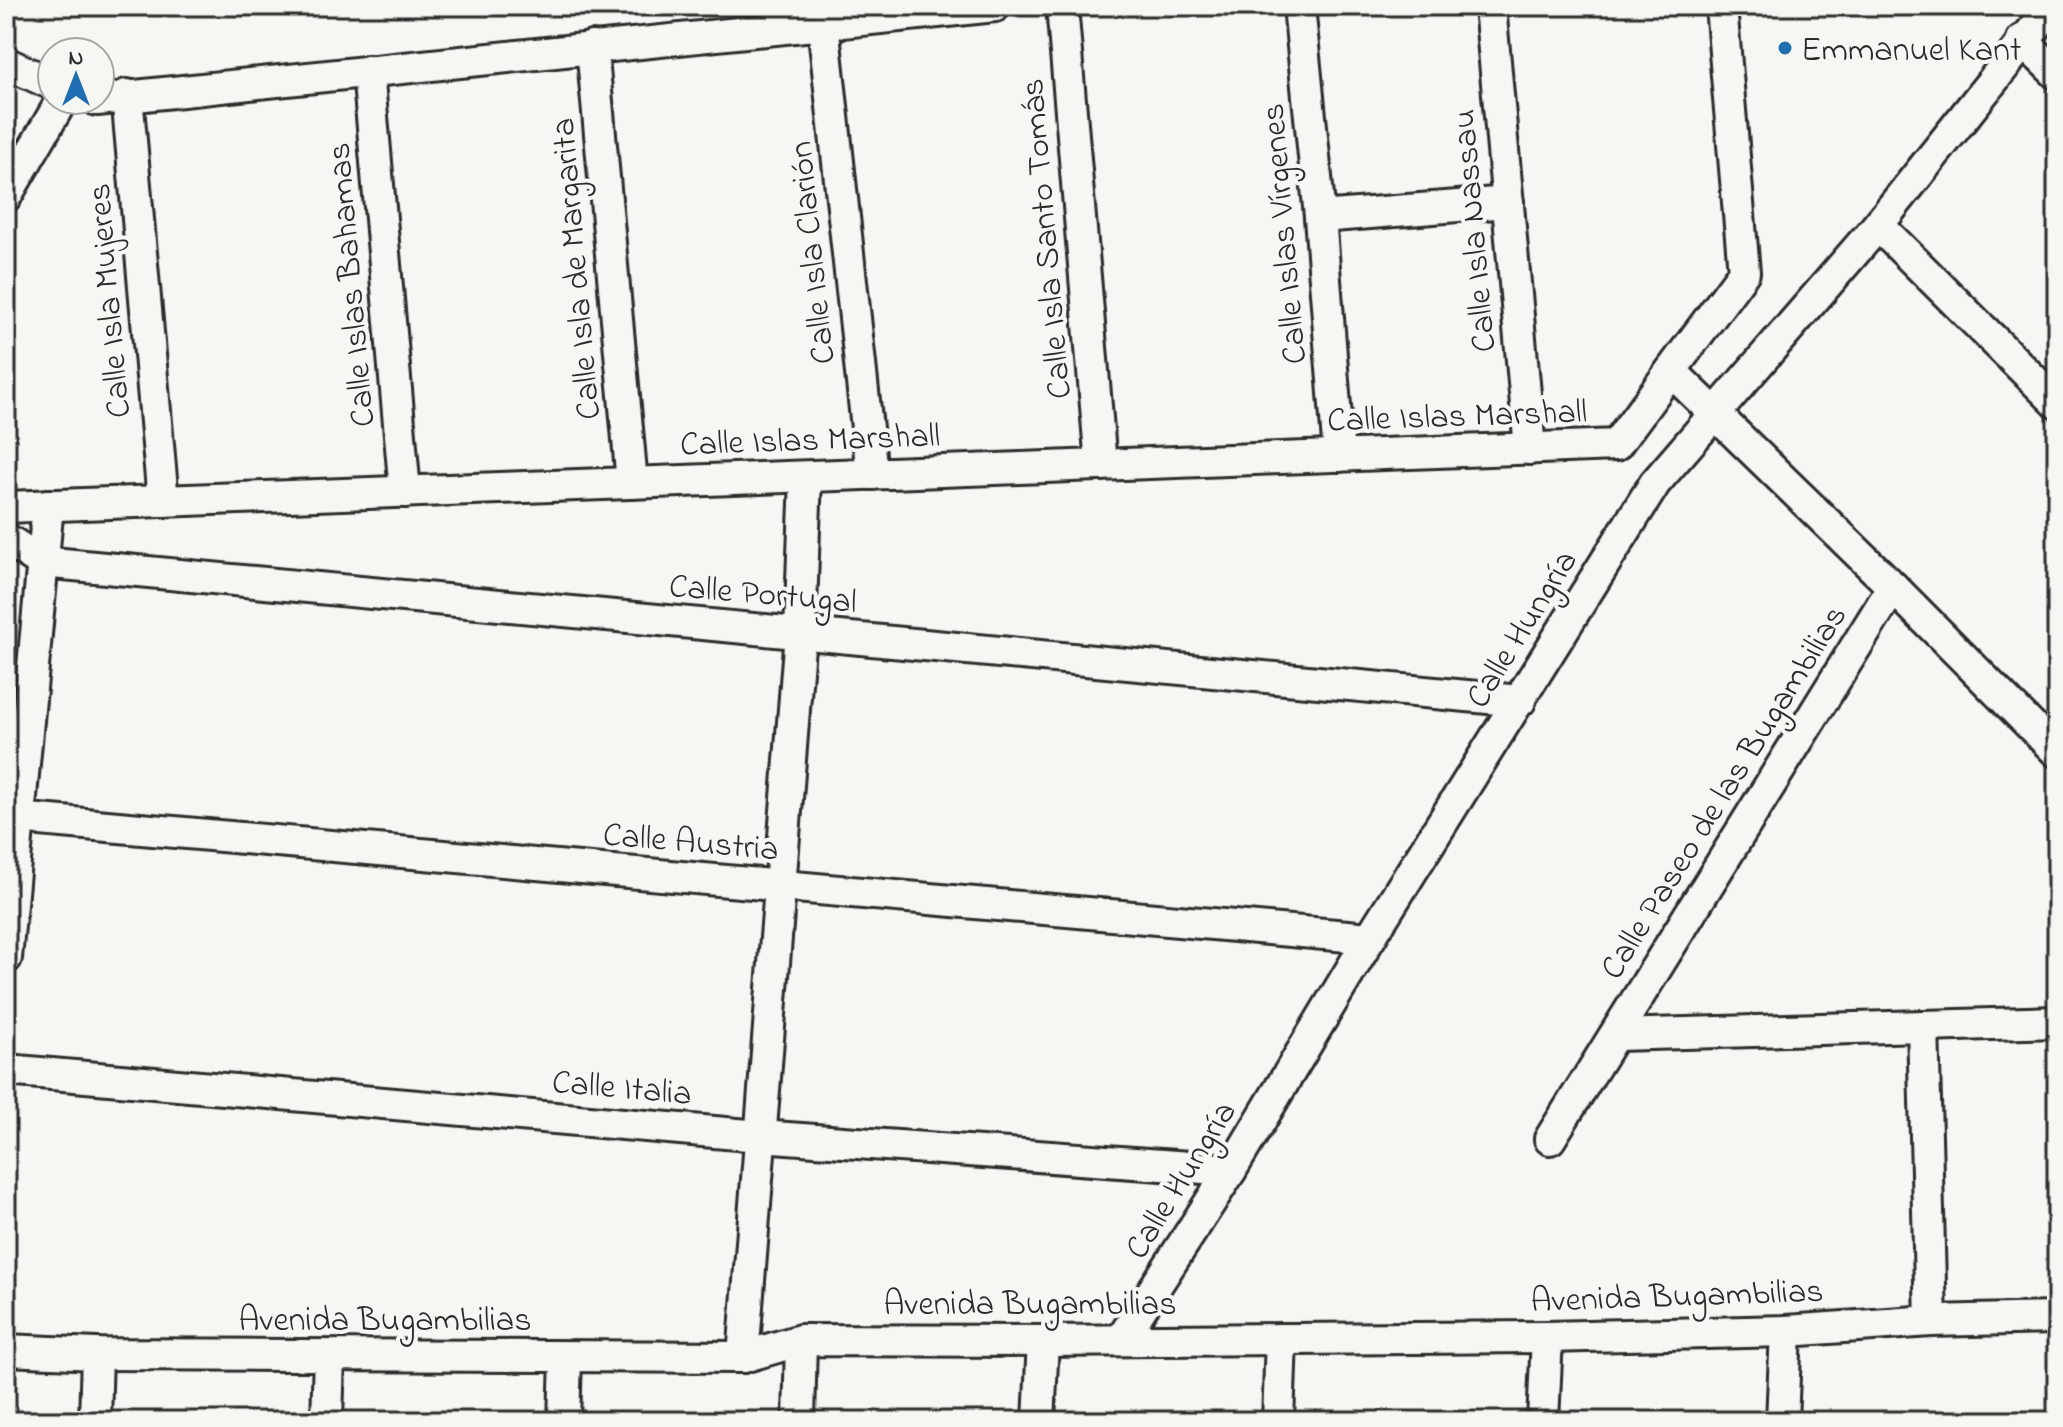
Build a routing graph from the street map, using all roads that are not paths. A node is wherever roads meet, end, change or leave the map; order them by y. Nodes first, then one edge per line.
1 (995, 6) edge
2 (1062, 6) edge
3 (1299, 6) edge
4 (1490, 6) edge
5 (1721, 6) edge
6 (2052, 6) edge
7 (782, 17) edge
8 (823, 24) junction
9 (2022, 40) junction
10 (592, 47) junction
11 (6, 63) edge
12 (368, 71) junction
13 (2057, 74) edge
14 (36, 77) edge
15 (127, 95) junction
16 (116, 97) edge
17 (53, 116) edge
18 (6, 196) edge
19 (1508, 202) junction
20 (1320, 217) junction
21 (1878, 225) junction
22 (1671, 371) junction
23 (2057, 403) edge
24 (1715, 412) junction
25 (1530, 449) junction
26 (1339, 456) junction
27 (1101, 465) junction
28 (872, 474) junction
29 (806, 477) junction
30 (632, 483) junction
31 (405, 492) junction
32 (163, 501) junction
33 (48, 505) junction
34 (6, 507) edge
35 (6, 539) edge
36 (42, 562) junction
37 (1893, 587) junction
38 (800, 633) junction
39 (1520, 701) junction
40 (2057, 752) edge
41 (12, 818) edge
42 (780, 887) junction
43 (1370, 938) junction
44 (6, 958) edge
45 (2057, 1022) edge
46 (1923, 1026) junction
47 (1616, 1035) junction
48 (6, 1070) edge
49 (760, 1136) junction
50 (1550, 1139) dead end
51 (1231, 1170) junction
52 (2057, 1318) edge
53 (1931, 1321) junction
54 (1786, 1331) junction
55 (1547, 1337) junction
56 (1281, 1339) junction
57 (801, 1340) junction
58 (1121, 1340) junction
59 (1043, 1341) junction
60 (6, 1350) edge
61 (97, 1354) junction
62 (329, 1356) junction
63 (743, 1357) junction
64 (566, 1358) junction
65 (95, 1421) edge
66 (327, 1421) edge
67 (564, 1421) edge
68 (799, 1421) edge
69 (1039, 1421) edge
70 (1278, 1421) edge
71 (1543, 1421) edge
72 (1782, 1421) edge

1 - 8 street
2 - 27 street, Calle Isla Santo Tomás
3 - 20 street, Calle Islas Vírgenes
4 - 19 street, Calle Isla Nassau
5 - 22 street
6 - 9 street, Calle Hungría
7 - 8 street
7 - 10 street
8 - 28 street, Calle Isla Clarión
9 - 13 street
9 - 21 street, Calle Hungría
10 - 12 street
10 - 30 street, Calle Isla de Margarita
11 - 14 street
12 - 15 street
12 - 31 street, Calle Islas Bahamas
15 - 16 street
15 - 32 street, Calle Isla Mujeres
17 - 18 street
19 - 20 street
19 - 25 street, Calle Isla Nassau
20 - 26 street, Calle Islas Vírgenes
21 - 23 street
21 - 24 street, Calle Hungría
22 - 24 street, Calle Paseo de las Bugambilias
22 - 25 street, Calle Islas Marshall
24 - 37 street, Calle Paseo de las Bugambilias
24 - 39 street, Calle Hungría
25 - 26 street, Calle Islas Marshall
26 - 27 street, Calle Islas Marshall
27 - 28 street, Calle Islas Marshall
28 - 29 street, Calle Islas Marshall
29 - 30 street, Calle Islas Marshall
29 - 38 street
30 - 31 street, Calle Islas Marshall
31 - 32 street, Calle Islas Marshall
32 - 33 street, Calle Islas Marshall
33 - 34 street, Calle Islas Marshall
33 - 36 street
35 - 36 street, Calle Portugal
36 - 38 street, Calle Portugal
36 - 41 street
37 - 40 street, Calle Paseo de las Bugambilias
37 - 47 street, Calle Paseo de las Bugambilias
38 - 39 street, Calle Portugal
38 - 42 street
39 - 43 street, Calle Hungría
41 - 42 street, Calle Austria
41 - 44 street
42 - 43 street, Calle Austria
42 - 49 street
43 - 51 street, Calle Hungría
45 - 46 street, Calle Paseo de las Bugambilias
46 - 47 street, Calle Paseo de las Bugambilias
46 - 53 street
47 - 50 street, Calle Paseo de las Bugambilias
48 - 49 street, Calle Italia
49 - 51 street, Calle Italia
49 - 63 street
51 - 58 street, Calle Hungría
52 - 53 street, Avenida Bugambilias
53 - 54 street, Avenida Bugambilias
54 - 55 street, Avenida Bugambilias
54 - 72 street
55 - 56 street, Avenida Bugambilias
55 - 71 street
56 - 58 street, Avenida Bugambilias
56 - 70 street
57 - 59 street, Avenida Bugambilias
57 - 63 street, Avenida Bugambilias
57 - 68 street
58 - 59 street, Avenida Bugambilias
59 - 69 street
60 - 61 street, Avenida Bugambilias
61 - 62 street, Avenida Bugambilias
61 - 65 street
62 - 64 street, Avenida Bugambilias
62 - 66 street
63 - 64 street, Avenida Bugambilias
64 - 67 street

